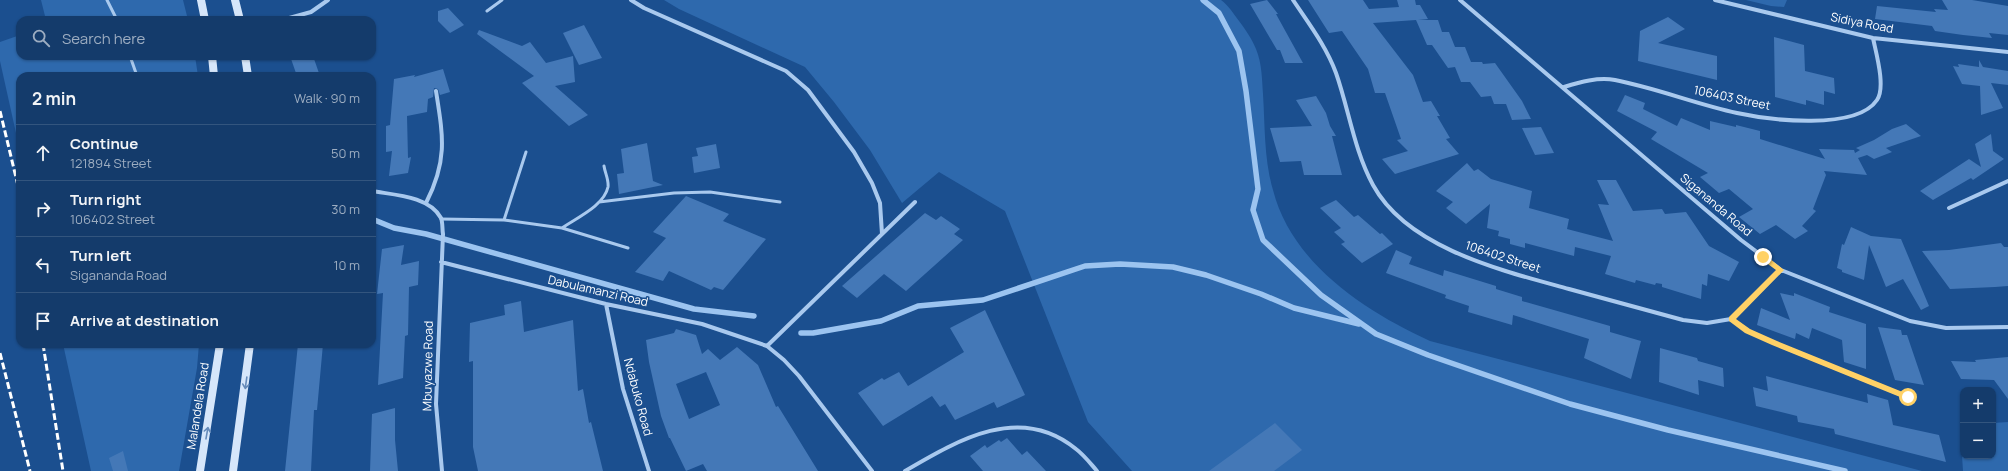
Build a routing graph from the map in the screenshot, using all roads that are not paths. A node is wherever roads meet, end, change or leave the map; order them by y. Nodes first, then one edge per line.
1 (107, 0) edge
2 (201, 0) edge
3 (234, 0) edge
4 (328, 0) edge
5 (502, 0) edge
6 (631, 0) edge
7 (1293, 0) edge
8 (1460, 0) edge
9 (1715, 0) edge
10 (487, 11) dead end
11 (115, 16) edge
12 (204, 16) edge
13 (239, 16) edge
14 (296, 16) edge
15 (1873, 38) junction
16 (2008, 52) edge
17 (131, 60) edge
18 (212, 60) edge
19 (246, 60) edge
20 (136, 72) edge
21 (214, 72) edge
22 (247, 72) edge
23 (1564, 87) junction
24 (436, 91) dead end
25 (526, 152) dead end
26 (604, 166) dead end
27 (2008, 181) edge
28 (376, 192) edge
29 (599, 202) junction
30 (780, 202) dead end
31 (915, 202) dead end
32 (426, 203) junction
33 (1949, 208) dead end
34 (441, 219) junction
35 (504, 220) junction
36 (562, 228) junction
37 (882, 234) junction
38 (628, 248) dead end
39 (441, 262) junction
40 (1781, 270) junction
41 (606, 304) junction
42 (1731, 319) junction
43 (2008, 327) edge
44 (767, 346) junction
45 (219, 348) edge
46 (249, 348) edge
47 (1908, 397) dead end
48 (200, 471) edge
49 (233, 471) edge
50 (442, 471) edge
51 (649, 471) edge
52 (872, 471) edge
53 (905, 471) edge
54 (1097, 471) edge

1 - 11 lane
2 - 12 main road
3 - 13 main road
4 - 14 street
5 - 10 lane
6 - 37 street
7 - 42 street, 106402 Street
8 - 23 street, Sigananda Road
9 - 15 street, Sidiya Road
15 - 16 street, Sidiya Road
15 - 23 street, 106403 Street
17 - 20 lane
18 - 21 main road
19 - 22 main road
23 - 40 street, Sigananda Road
24 - 32 street
25 - 35 lane
26 - 29 lane
27 - 33 street
28 - 32 street
29 - 30 lane
29 - 36 lane
31 - 37 street
32 - 34 street
34 - 35 lane
34 - 39 street
35 - 36 lane
36 - 38 lane
37 - 44 street
39 - 41 street, Dabulamanzi Road
39 - 50 street, Mbuyazwe Road
40 - 42 street
40 - 43 street, Sigananda Road
41 - 44 street, Dabulamanzi Road
41 - 51 street, Ndabuko Road
42 - 47 street
44 - 52 street, Dabulamanzi Road
48 -> 45 main road, Malandela Road
46 -> 49 main road
53 - 54 street

